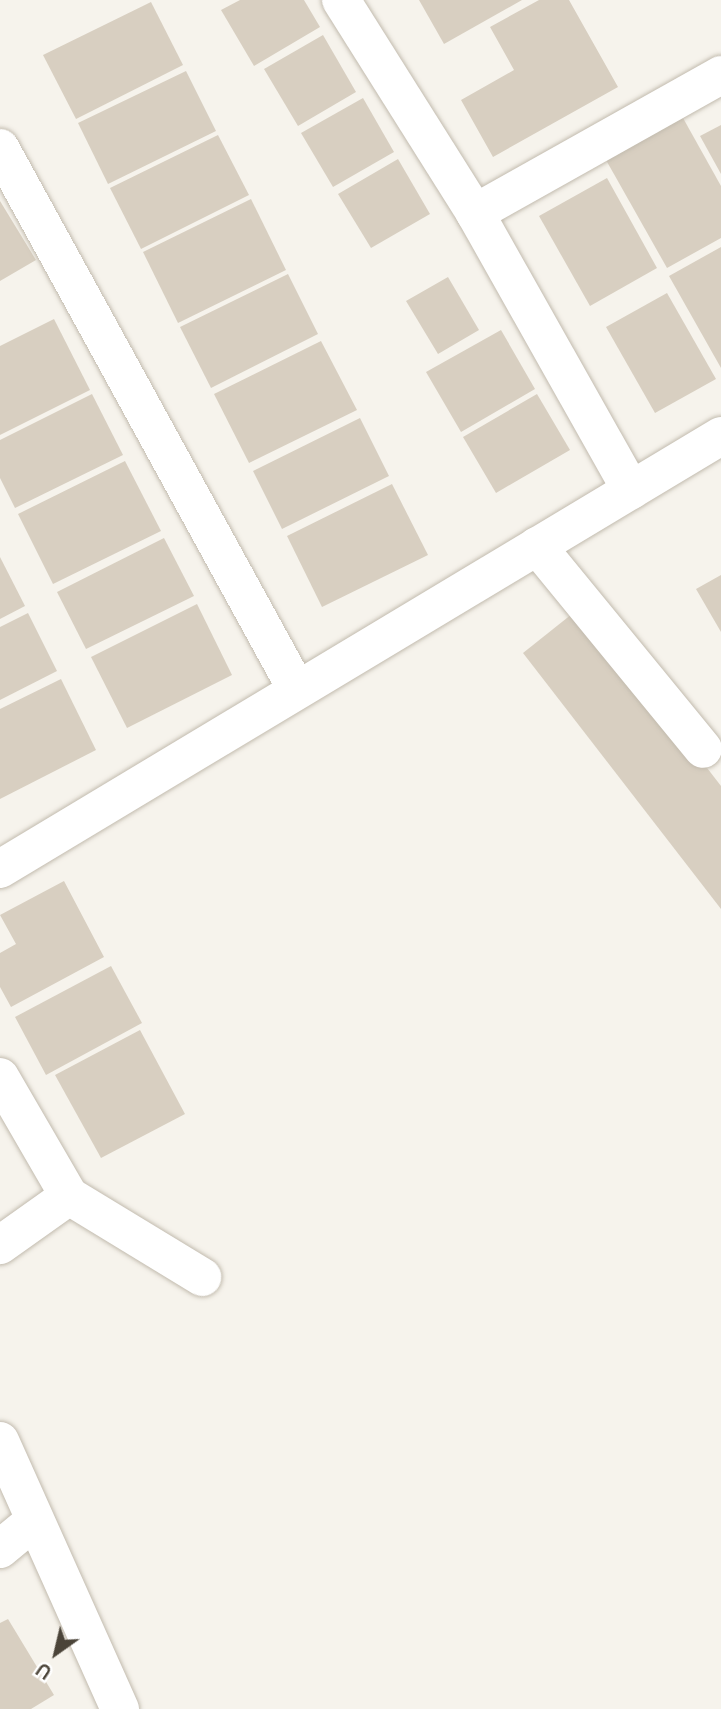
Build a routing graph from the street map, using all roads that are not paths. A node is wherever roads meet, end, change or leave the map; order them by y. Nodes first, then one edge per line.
1 (341, 0) edge
2 (721, 75) edge
3 (0, 148) edge
4 (475, 213) junction
5 (721, 436) edge
6 (631, 490) junction
7 (537, 547) junction
8 (297, 690) junction
9 (703, 749) dead end
10 (0, 869) edge
11 (0, 1077) edge
12 (69, 1196) junction
13 (0, 1245) edge
14 (202, 1277) dead end
15 (0, 1441) edge
16 (35, 1520) junction
17 (0, 1549) edge
18 (120, 1709) edge

1 - 4 street
2 - 4 street
3 - 8 street
4 - 6 street
5 - 6 street
6 - 7 street
7 - 8 street
7 - 9 street
8 - 10 street
11 - 12 street
12 - 13 street
12 - 14 street
15 - 16 street
16 - 17 street
16 - 18 street

